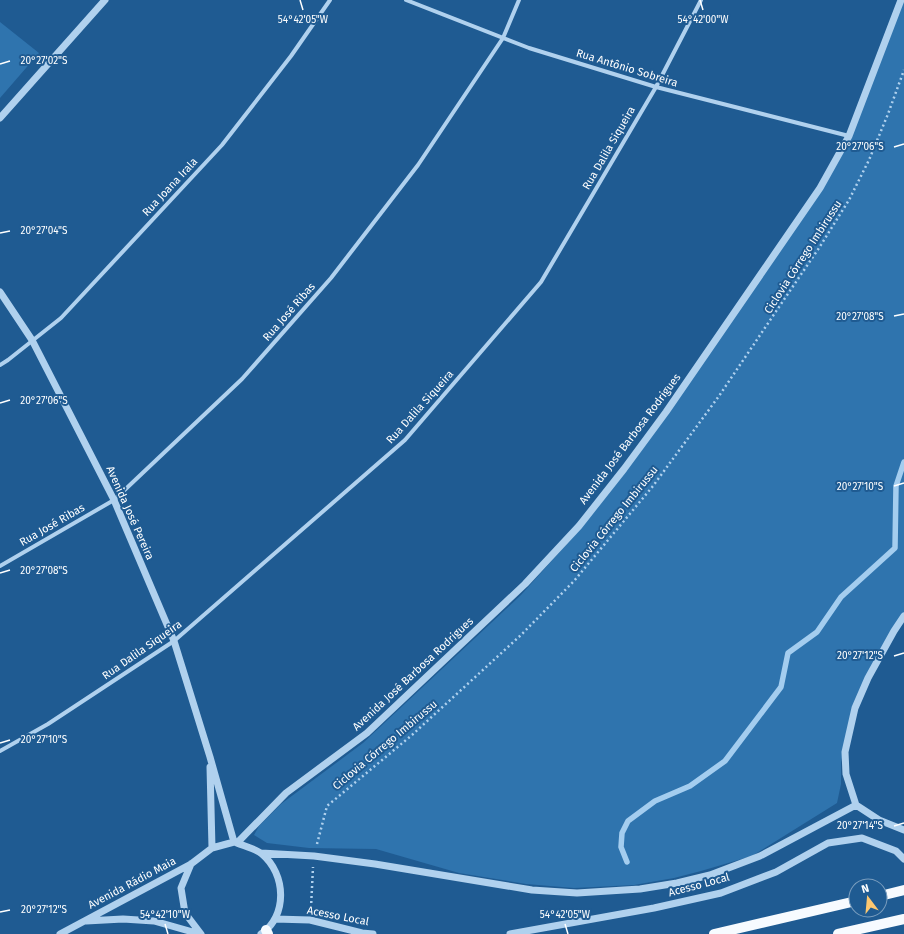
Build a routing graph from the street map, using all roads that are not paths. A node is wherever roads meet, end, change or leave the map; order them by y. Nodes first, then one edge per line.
1 (105, 0) edge
2 (330, 0) edge
3 (406, 0) edge
4 (519, 0) edge
5 (701, 0) edge
6 (901, 0) edge
7 (503, 38) junction
8 (656, 87) junction
9 (0, 118) edge
10 (849, 136) junction
11 (0, 292) edge
12 (32, 340) junction
13 (0, 365) edge
14 (114, 500) junction
15 (0, 566) edge
16 (904, 616) edge
17 (174, 641) junction
18 (0, 751) edge
19 (210, 757) junction
20 (856, 805) junction
21 (904, 830) edge
22 (235, 842) junction
23 (212, 848) junction
24 (261, 853) junction
25 (904, 859) edge
26 (191, 864) junction
27 (904, 890) edge
28 (888, 894) edge
29 (848, 903) edge
30 (275, 919) junction
31 (904, 919) edge
32 (84, 921) junction
33 (265, 933) edge
34 (60, 934) edge
35 (201, 934) edge
36 (373, 934) edge
37 (510, 934) edge
38 (714, 934) edge
39 (838, 934) edge

1 - 9 street
2 - 12 street, Rua Joana Irala
3 - 7 street, Rua Antônio Sobreira
4 - 7 street, Rua José Ribas
5 - 8 street, Rua Dalila Siqueira
6 - 10 street, Avenida José Barbosa Rodrigues
7 - 8 street, Rua Antônio Sobreira
7 - 14 street, Rua José Ribas
8 - 10 street, Rua Antônio Sobreira
8 - 17 street, Rua Dalila Siqueira
10 - 22 street, Avenida José Barbosa Rodrigues
11 - 12 street, Avenida José Pereira
12 - 13 street, Rua Joana Irala
12 - 14 street, Avenida José Pereira
14 - 15 street, Rua José Ribas
14 - 17 street, Avenida José Pereira
16 - 20 street
17 - 18 street, Rua Dalila Siqueira
17 - 19 street, Avenida José Pereira
19 - 22 street, Avenida José Pereira
19 - 23 street, Avenida José Pereira
20 - 21 street
20 - 24 street
22 - 23 street
22 - 24 street
23 - 26 street, Avenida Rádio Maia
24 - 30 street
25 - 37 street, Acesso Local
26 - 32 street, Avenida Rádio Maia
26 - 35 street
27 - 28 main road
29 - 38 main road
30 - 33 street
30 - 36 street, Acesso Local
31 - 39 main road
32 - 34 street, Avenida Rádio Maia
32 - 35 street, Avenida Rádio Maia

